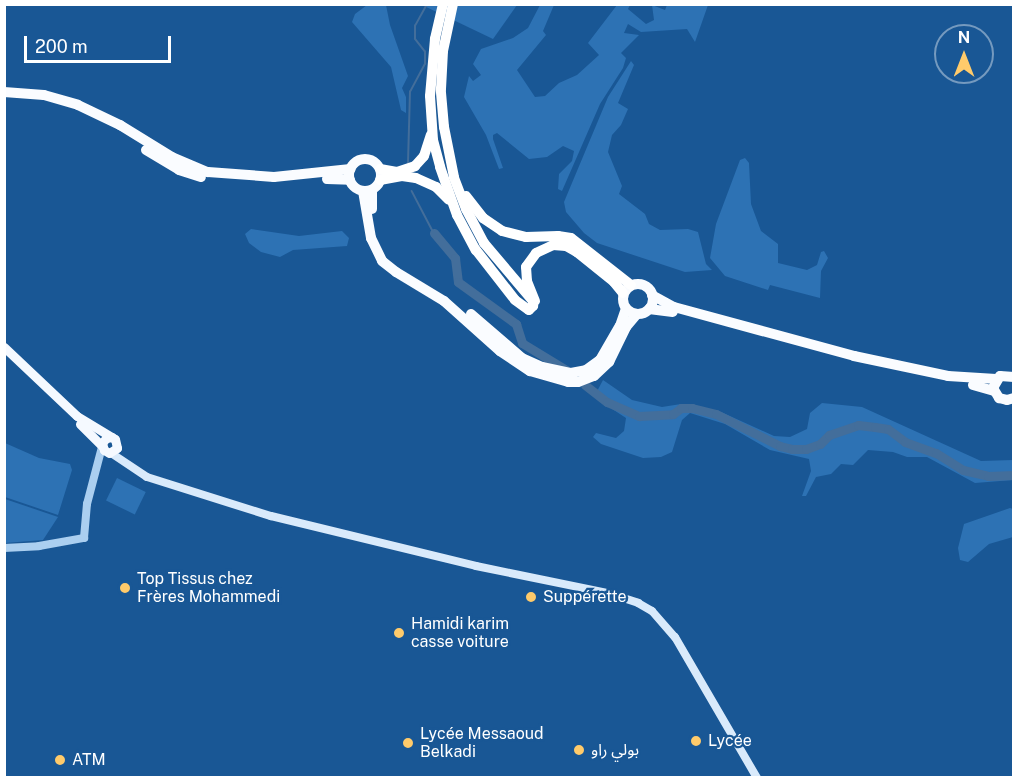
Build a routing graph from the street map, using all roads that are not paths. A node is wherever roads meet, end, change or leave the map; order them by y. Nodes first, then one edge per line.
1 (443, 4) edge
2 (453, 4) edge
3 (4, 92) edge
4 (4, 99) edge
5 (432, 129) junction
6 (350, 175) junction
7 (380, 175) junction
8 (454, 177) junction
9 (367, 190) junction
10 (451, 202) junction
11 (632, 285) junction
12 (623, 293) junction
13 (652, 295) junction
14 (534, 303) junction
15 (626, 309) junction
16 (649, 309) junction
17 (637, 314) junction
18 (4, 349) edge
19 (1014, 377) edge
20 (995, 385) junction
21 (1014, 398) edge
22 (109, 449) junction
23 (4, 548) edge
24 (757, 777) edge

1 - 5 highway
2 - 8 highway
3 - 6 highway
4 - 6 highway
5 - 7 highway
5 - 10 highway
6 - 7 highway
6 - 9 highway
7 - 9 highway
7 - 10 highway
8 - 11 highway
8 - 14 highway
9 - 15 highway
9 - 17 highway
10 - 14 highway
11 - 12 highway
11 - 13 highway
12 - 14 highway
12 - 15 highway
13 - 16 highway
13 - 20 highway
15 - 17 highway
16 - 17 highway
16 - 20 highway
18 - 22 main road
18 - 22 main road
19 - 20 highway
20 - 21 highway
22 - 23 street
22 - 24 main road

